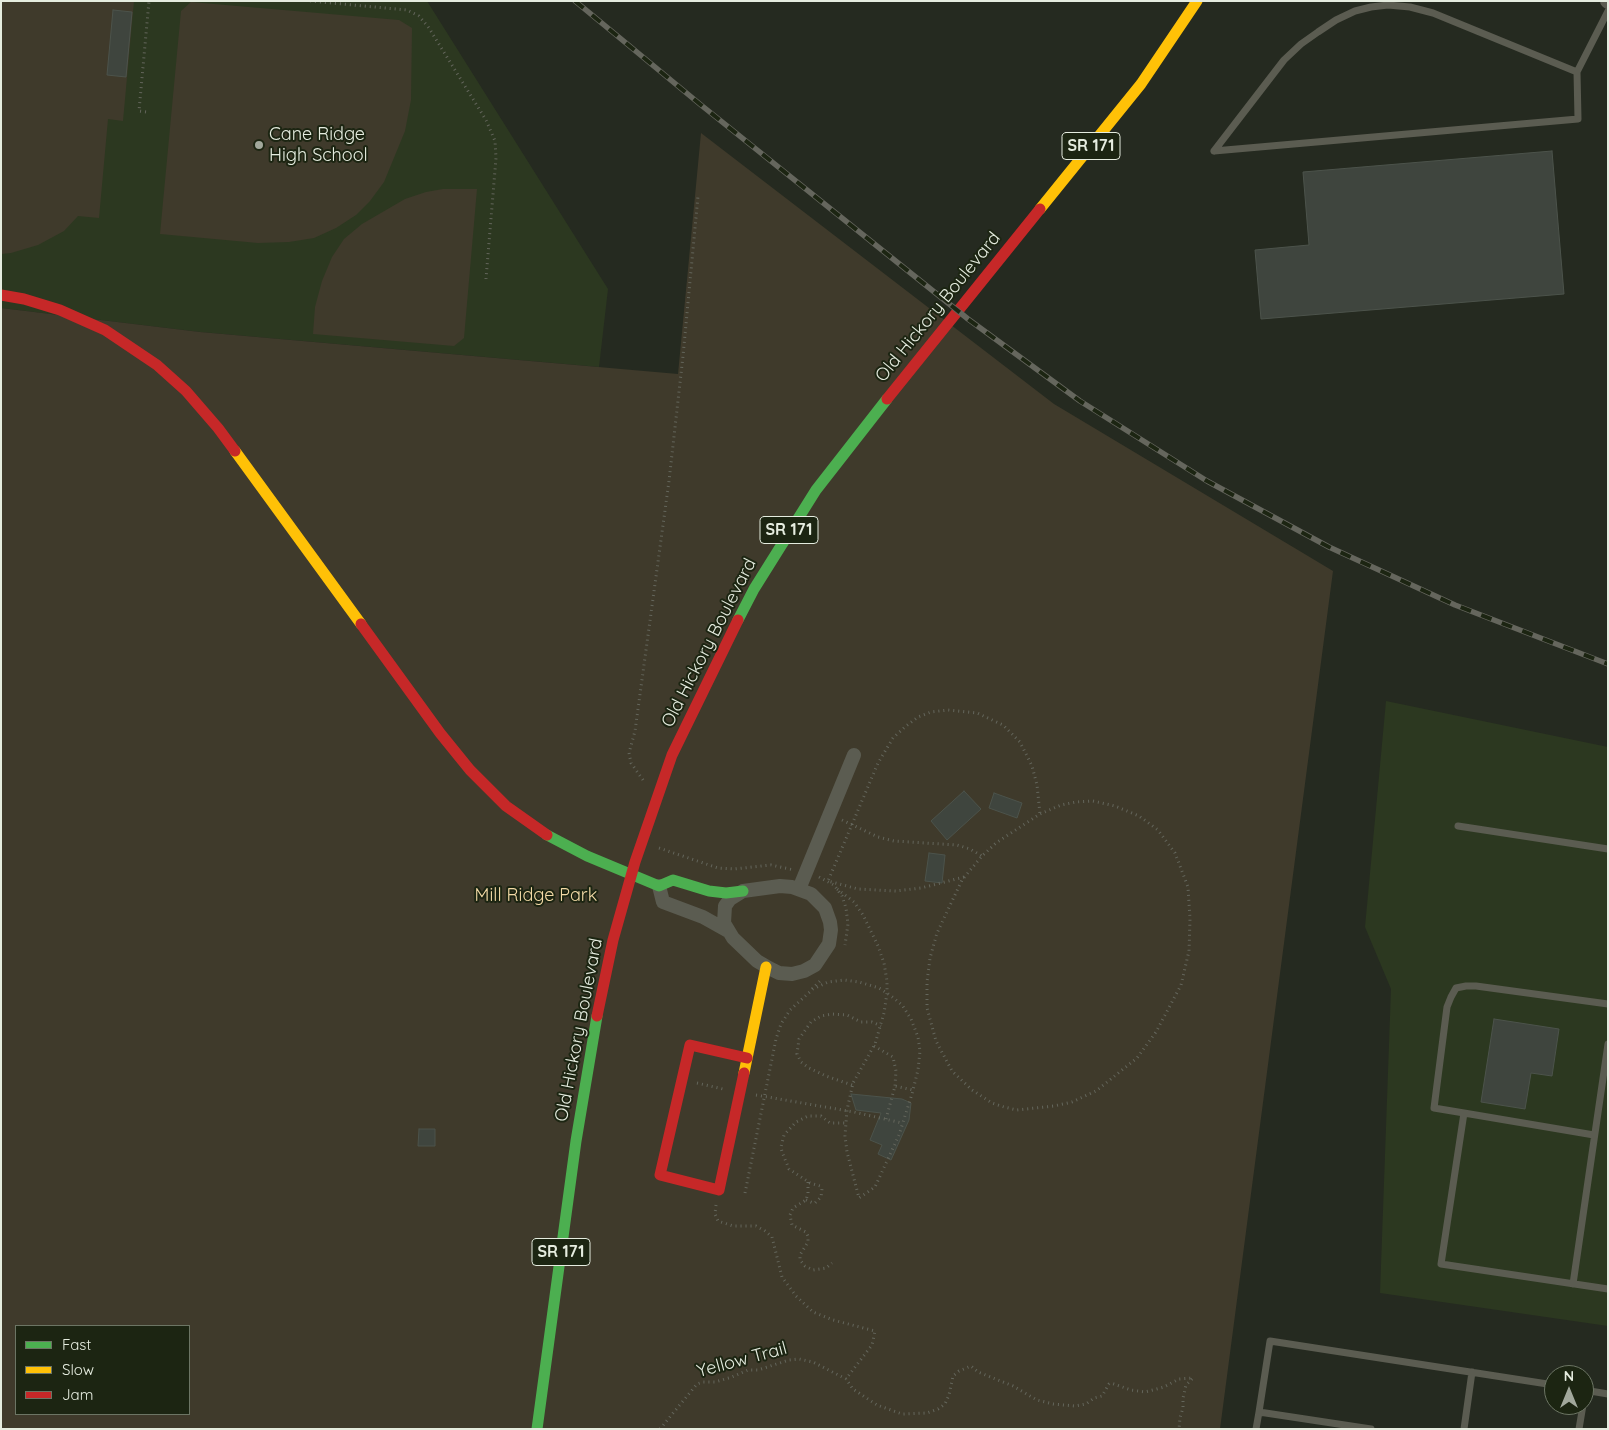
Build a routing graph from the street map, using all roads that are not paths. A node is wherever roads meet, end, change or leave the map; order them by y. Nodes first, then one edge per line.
1 (1197, 1) edge
2 (1608, 11) edge
3 (1577, 72) junction
4 (1, 295) edge
5 (854, 756) dead end
6 (1458, 826) dead end
7 (1608, 848) edge
8 (631, 875) junction
9 (659, 886) junction
10 (798, 888) junction
11 (743, 891) junction
12 (728, 931) junction
13 (766, 967) junction
14 (1608, 1004) edge
15 (1608, 1044) edge
16 (747, 1058) junction
17 (1464, 1113) junction
18 (1594, 1135) junction
19 (1573, 1284) junction
20 (1608, 1289) edge
21 (1472, 1372) junction
22 (1544, 1383) edge
23 (1594, 1393) edge
24 (1608, 1394) edge
25 (1259, 1412) junction
26 (1581, 1415) edge
27 (537, 1429) edge
28 (1256, 1429) edge
29 (1371, 1429) edge
30 (1464, 1429) edge
31 (1579, 1429) edge

1 - 8 main road, Old Hickory Boulevard / SR 171
2 - 3 lane
3 - 3 lane
4 - 8 main road
5 - 10 street
6 - 7 lane
8 - 9 main road
8 - 27 main road, Old Hickory Boulevard / SR 171
9 - 11 main road
9 - 12 street
10 - 11 street
10 - 13 street
11 - 12 street
12 - 13 street
13 - 16 main road
14 - 17 lane
15 - 18 lane
16 - 16 main road
17 - 18 lane
17 - 19 lane
18 - 19 lane
19 - 20 lane
21 - 22 lane
21 - 25 lane
21 - 30 lane
23 - 24 lane
25 - 28 lane
25 - 29 lane
26 - 31 lane

